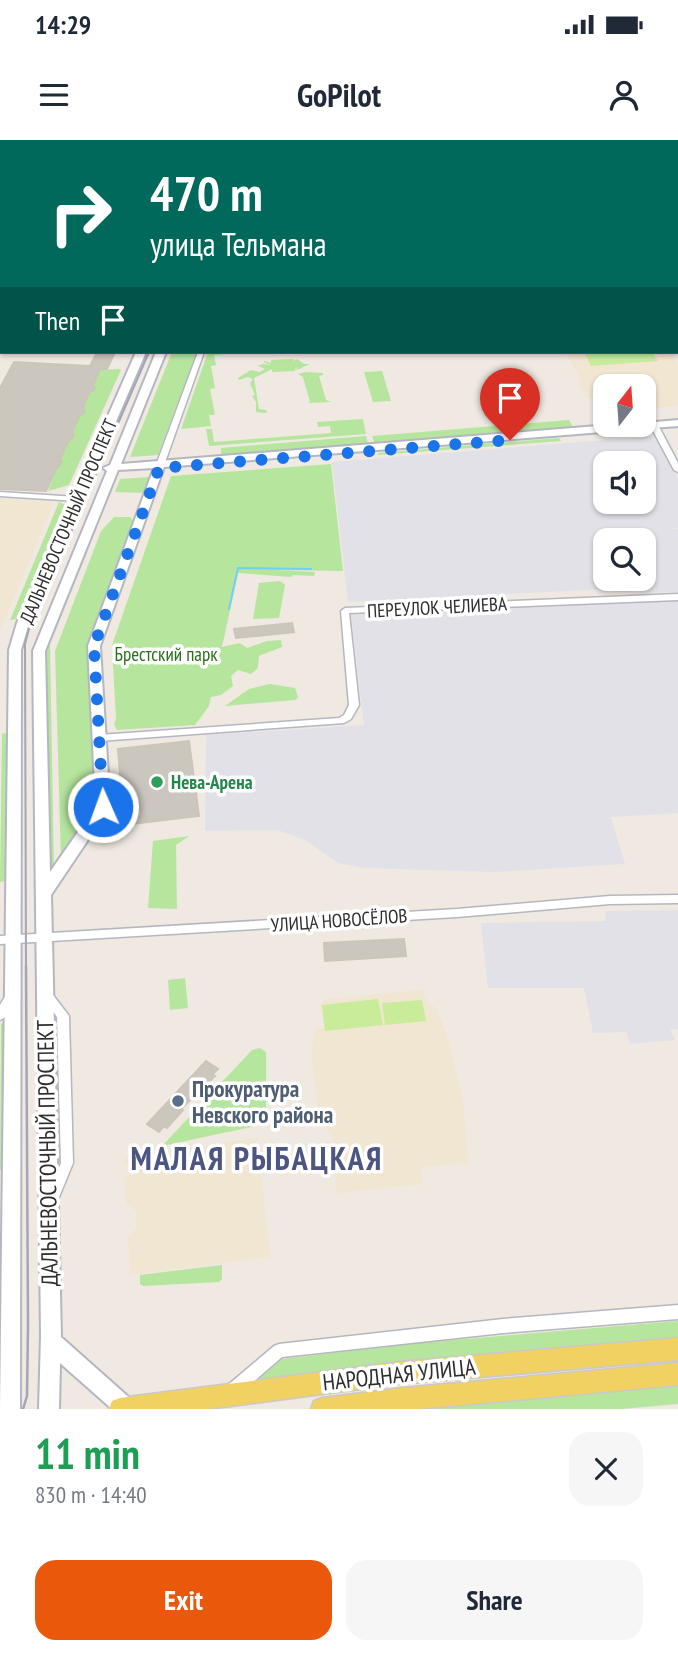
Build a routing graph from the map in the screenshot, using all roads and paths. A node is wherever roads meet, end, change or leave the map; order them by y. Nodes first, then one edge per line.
1 (140, 354) edge
2 (160, 354) edge
3 (200, 354) edge
4 (678, 425) edge
5 (656, 427) edge
6 (656, 429) edge
7 (593, 432) edge
8 (159, 466) junction
9 (112, 469) junction
10 (678, 470) edge
11 (89, 471) junction
12 (0, 495) edge
13 (77, 499) junction
14 (678, 597) edge
15 (99, 738) junction
16 (42, 896) junction
17 (678, 900) edge
18 (43, 939) junction
19 (6, 940) edge
20 (12, 995) junction
21 (0, 1015) edge
22 (0, 1185) edge
23 (11, 1206) junction
24 (678, 1312) edge
25 (51, 1341) junction
26 (9, 1349) junction
27 (678, 1349) edge
28 (0, 1367) edge
29 (678, 1374) edge
30 (230, 1393) junction
31 (123, 1408) edge
32 (10, 1409) edge
33 (49, 1409) edge
34 (322, 1409) edge

1 - 11 main road, ДАЛЬНЕВОСТОЧНЫЙ ПРОСПЕКТ
2 - 9 main road, ДАЛЬНЕВОСТОЧНЫЙ ПРОСПЕКТ
3 - 8 street
4 - 5 main road
6 - 10 street
7 - 8 main road
8 - 9 main road
8 - 15 main road
9 - 11 main road
9 - 16 main road, ДАЛЬНЕВОСТОЧНЫЙ ПРОСПЕКТ
11 - 13 main road, ДАЛЬНЕВОСТОЧНЫЙ ПРОСПЕКТ
12 - 13 street
13 - 19 main road, ДАЛЬНЕВОСТОЧНЫЙ ПРОСПЕКТ
14 - 15 street, ПЕРЕУЛОК ЧЕЛИЕВА
15 - 16 main road
16 - 18 main road, ДАЛЬНЕВОСТОЧНЫЙ ПРОСПЕКТ
17 - 18 street, УЛИЦА НОВОСЁЛОВ
18 - 19 street, УЛИЦА НОВОСЁЛОВ
18 - 25 main road, ДАЛЬНЕВОСТОЧНЫЙ ПРОСПЕКТ
19 - 20 main road, ДАЛЬНЕВОСТОЧНЫЙ ПРОСПЕКТ
20 - 21 street
20 - 23 main road, ДАЛЬНЕВОСТОЧНЫЙ ПРОСПЕКТ
22 - 23 street
23 - 26 main road, ДАЛЬНЕВОСТОЧНЫЙ ПРОСПЕКТ
24 - 30 street
25 - 31 main road
25 - 33 main road, ДАЛЬНЕВОСТОЧНЫЙ ПРОСПЕКТ
26 - 28 main road
26 - 32 main road, ДАЛЬНЕВОСТОЧНЫЙ ПРОСПЕКТ
27 - 30 main road, НАРОДНАЯ УЛИЦА
29 - 34 main road, НАРОДНАЯ УЛИЦА
30 - 31 main road, НАРОДНАЯ УЛИЦА

